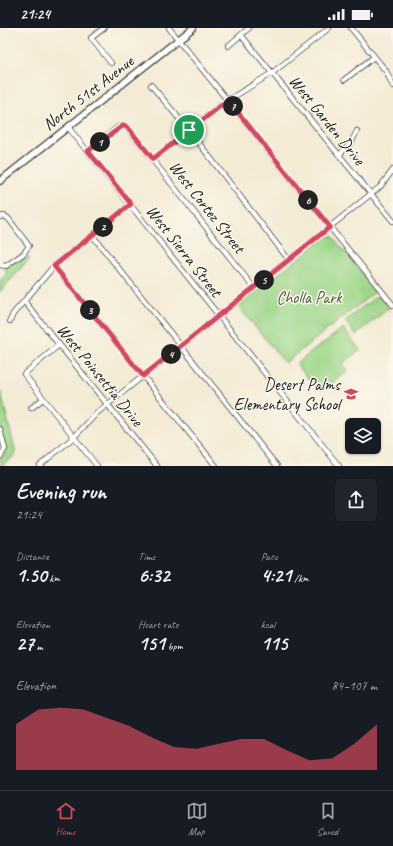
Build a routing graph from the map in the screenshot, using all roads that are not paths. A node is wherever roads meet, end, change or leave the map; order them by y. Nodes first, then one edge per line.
1 (104, 28) edge
2 (169, 28) edge
3 (193, 28) edge
4 (249, 28) edge
5 (329, 28) edge
6 (351, 28) edge
7 (241, 35) junction
8 (178, 39) junction
9 (228, 46) dead end
10 (374, 56) junction
11 (111, 63) dead end
12 (272, 73) junction
13 (344, 80) dead end
14 (151, 85) dead end
15 (393, 86) edge
16 (228, 100) junction
17 (68, 127) junction
18 (189, 130) junction
19 (357, 131) dead end
20 (88, 151) junction
21 (339, 155) junction
22 (153, 159) junction
23 (393, 170) edge
24 (0, 181) edge
25 (372, 194) junction
26 (131, 204) junction
27 (2, 216) edge
28 (393, 221) edge
29 (330, 227) junction
30 (92, 235) junction
31 (289, 260) junction
32 (2, 266) edge
33 (54, 266) junction
34 (254, 288) junction
35 (24, 301) junction
36 (393, 305) edge
37 (218, 316) junction
38 (10, 321) dead end
39 (59, 345) junction
40 (181, 346) junction
41 (143, 376) junction
42 (43, 399) junction
43 (108, 405) junction
44 (31, 408) dead end
45 (0, 430) edge
46 (74, 437) junction
47 (0, 457) edge
48 (39, 466) edge
49 (97, 466) edge
50 (157, 466) edge
51 (216, 466) edge
52 (277, 466) edge
53 (339, 466) edge

1 - 11 street
2 - 8 street
3 - 8 main road, North 51st Avenue
4 - 7 street
5 - 12 street
6 - 10 street
7 - 9 street
7 - 12 street, West Garden Drive
8 - 16 street
8 - 17 main road, North 51st Avenue
10 - 13 street
10 - 15 street
12 - 16 street
12 - 21 street, West Garden Drive
14 - 18 street
16 - 18 street
16 - 29 street
17 - 20 street, West Sierra Street
17 - 24 main road, North 51st Avenue
18 - 22 street
18 - 31 street
19 - 21 street
20 - 22 street, West Cortez Street
20 - 26 street, West Sierra Street
21 - 25 street, West Garden Drive
22 - 34 street, West Cortez Street
23 - 25 street
25 - 28 street, West Garden Drive
25 - 29 street
26 - 30 street
26 - 37 street, West Sierra Street
27 - 32 street
29 - 31 street
29 - 36 street
30 - 33 street
30 - 40 street
31 - 34 street
33 - 35 street
33 - 41 street
34 - 37 street
35 - 38 street
35 - 39 street, West Poinsettia Drive
37 - 40 street
37 - 53 street, West Sierra Street
39 - 42 street
39 - 43 street, West Poinsettia Drive
40 - 41 street
40 - 52 street
41 - 43 street
41 - 51 street
42 - 44 street
42 - 46 street
43 - 46 street
43 - 50 street, West Poinsettia Drive
45 - 47 street
46 - 48 street
46 - 49 street

